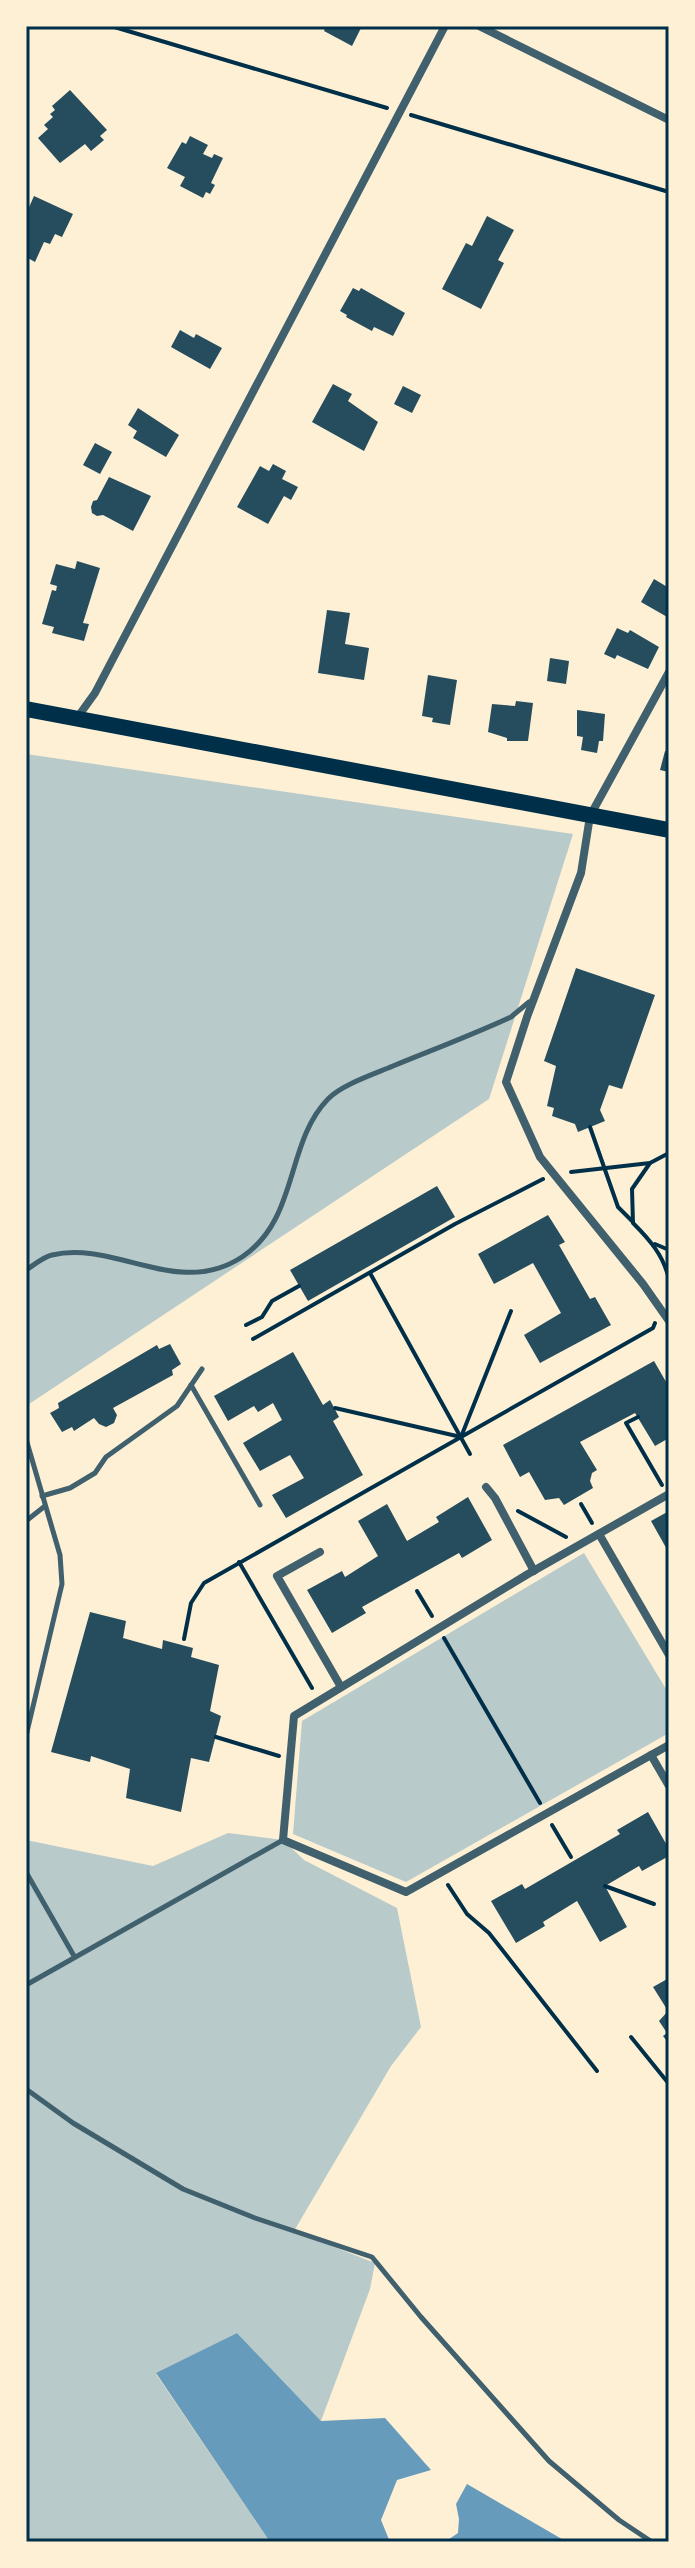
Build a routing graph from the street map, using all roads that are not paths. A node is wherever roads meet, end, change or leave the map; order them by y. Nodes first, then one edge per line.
1 (445, 26) edge
2 (479, 26) edge
3 (669, 120) edge
4 (669, 672) edge
5 (26, 709) edge
6 (77, 718) junction
7 (590, 816) junction
8 (669, 830) edge
9 (538, 992) junction
10 (26, 1270) edge
11 (669, 1321) edge
12 (202, 1369) dead end
13 (191, 1385) junction
14 (26, 1439) edge
15 (486, 1487) dead end
16 (668, 1494) edge
17 (42, 1496) junction
18 (260, 1505) dead end
19 (45, 1506) junction
20 (26, 1521) edge
21 (599, 1534) junction
22 (320, 1552) dead end
23 (534, 1571) junction
24 (669, 1655) edge
25 (341, 1687) junction
26 (26, 1736) edge
27 (669, 1745) edge
28 (651, 1755) junction
29 (669, 1786) edge
30 (283, 1840) junction
31 (26, 1872) edge
32 (74, 1956) junction
33 (26, 1985) edge
34 (26, 2089) edge
35 (652, 2542) edge

1 - 6 street
2 - 3 street
4 - 7 street
5 - 6 highway
6 - 7 highway
7 - 8 highway
7 - 9 street
9 - 10 lane
9 - 11 street
12 - 13 lane
13 - 17 lane
13 - 18 lane
14 - 17 lane
15 - 23 street
16 - 21 street
17 - 19 lane
19 - 20 lane
19 - 26 lane
21 - 23 street
21 - 24 street
22 - 25 street
23 - 25 street
25 - 30 street
27 - 28 street
28 - 29 street
28 - 30 street
30 - 32 lane
31 - 32 lane
32 - 33 lane
34 - 35 lane

